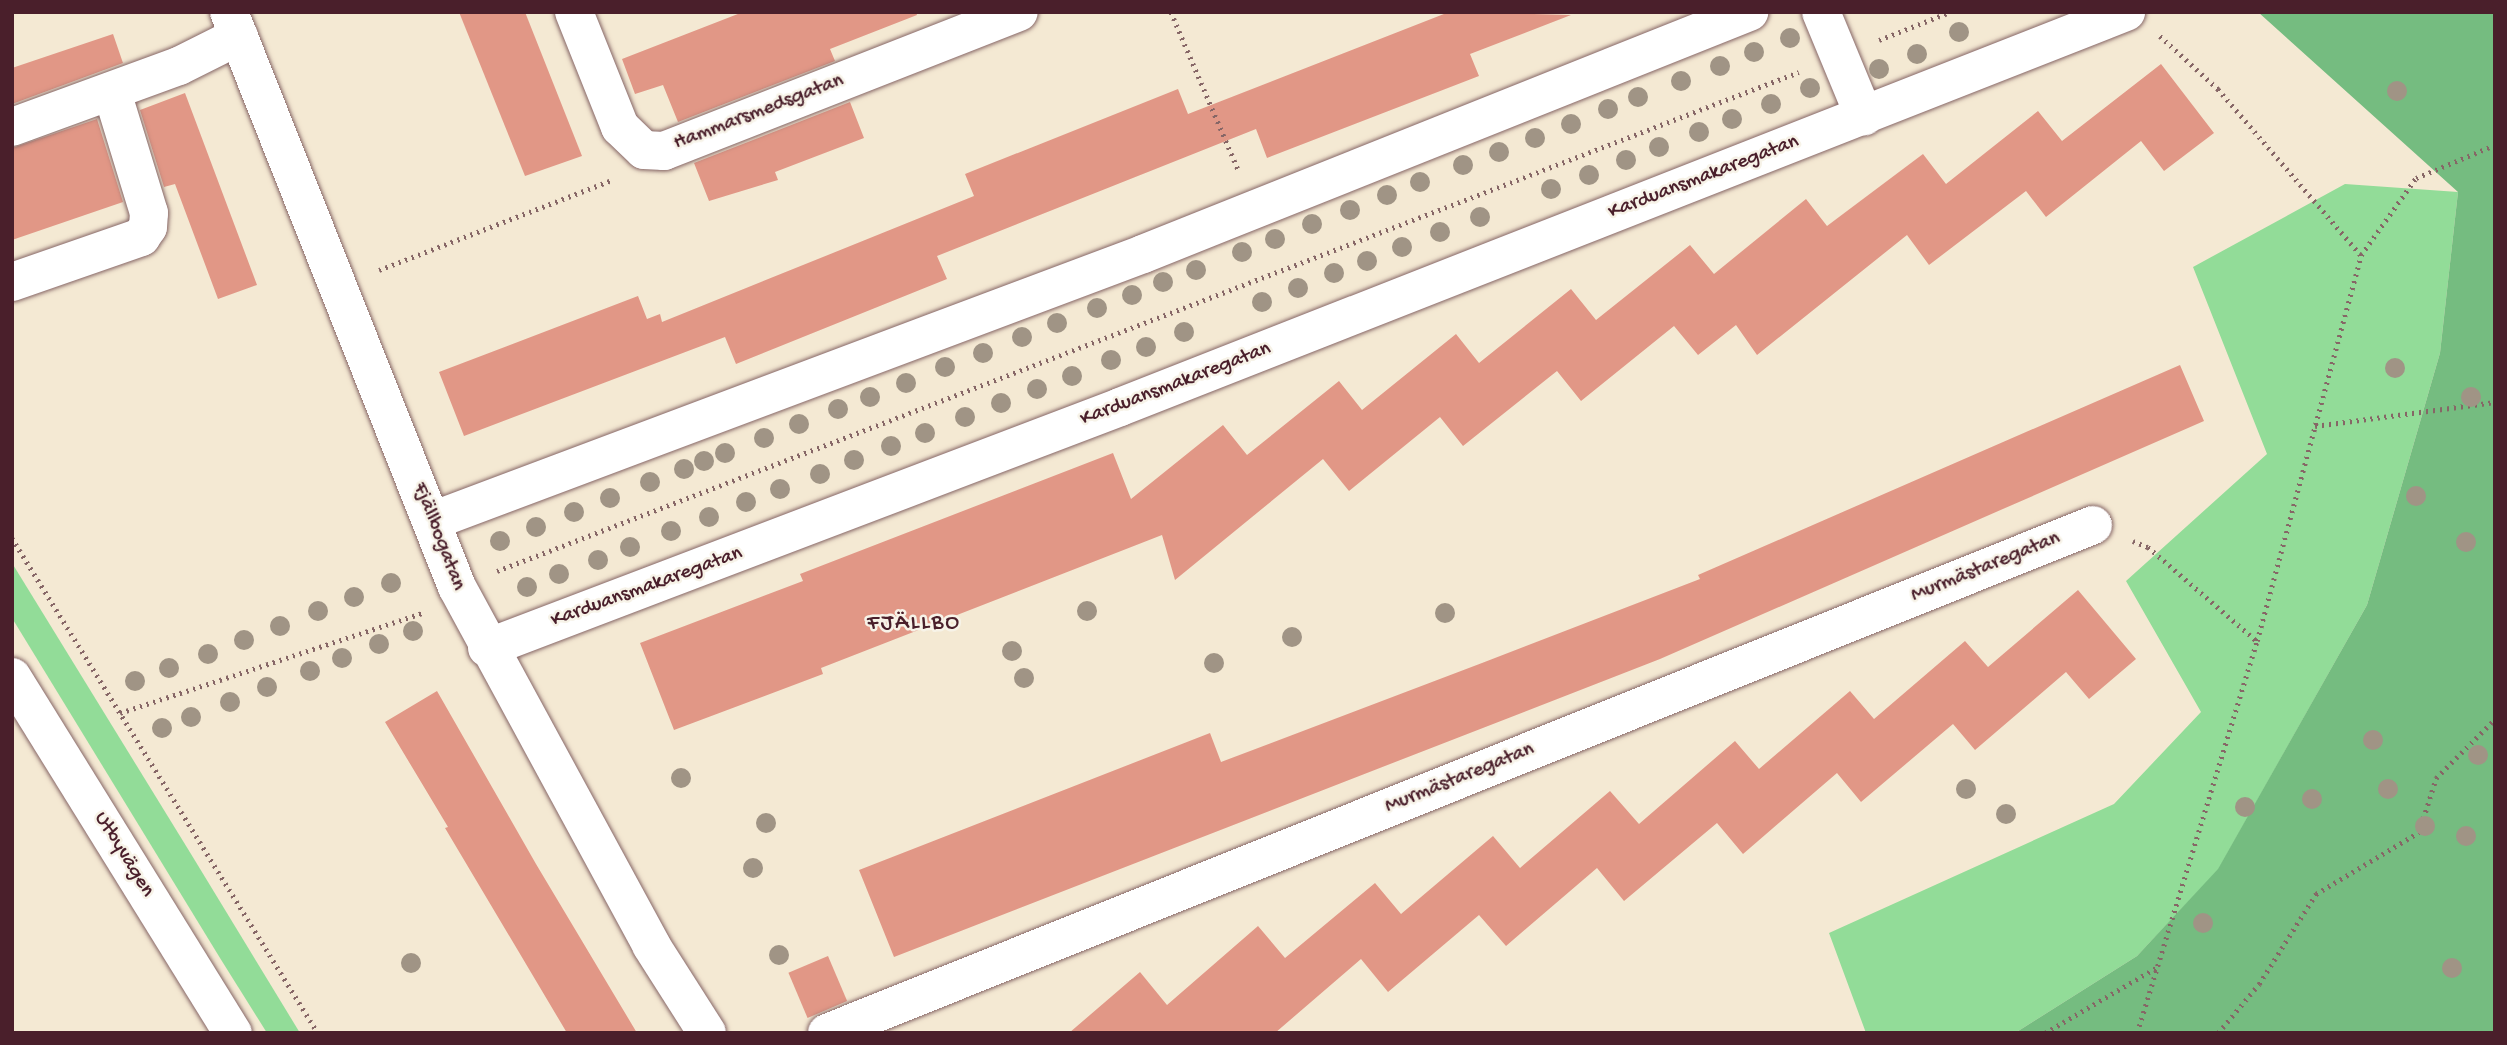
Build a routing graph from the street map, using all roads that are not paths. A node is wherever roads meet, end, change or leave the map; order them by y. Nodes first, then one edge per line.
1 (575, 12) edge
2 (1019, 12) edge
3 (1749, 12) edge
4 (1821, 12) edge
5 (2139, 21) edge
6 (234, 24) edge
7 (111, 92) junction
8 (1864, 116) junction
9 (12, 127) edge
10 (12, 282) edge
11 (432, 522) junction
12 (2093, 525) road end
13 (487, 648) junction
14 (12, 677) edge
15 (233, 1033) edge
16 (707, 1033) edge
17 (827, 1033) edge

1 - 2 street, Hammarsmedsgatan
3 - 11 street
4 - 8 street
5 - 8 street, Karduansmakaregatan
6 - 7 street
6 - 11 street, Fjällbogatan
7 - 9 street
7 - 10 street
8 - 13 street, Karduansmakaregatan
11 - 13 street, Fjällbogatan
12 - 17 street, Murmästaregatan
13 - 16 street, Fjällbogatan
14 - 15 street, Utbyvägen

